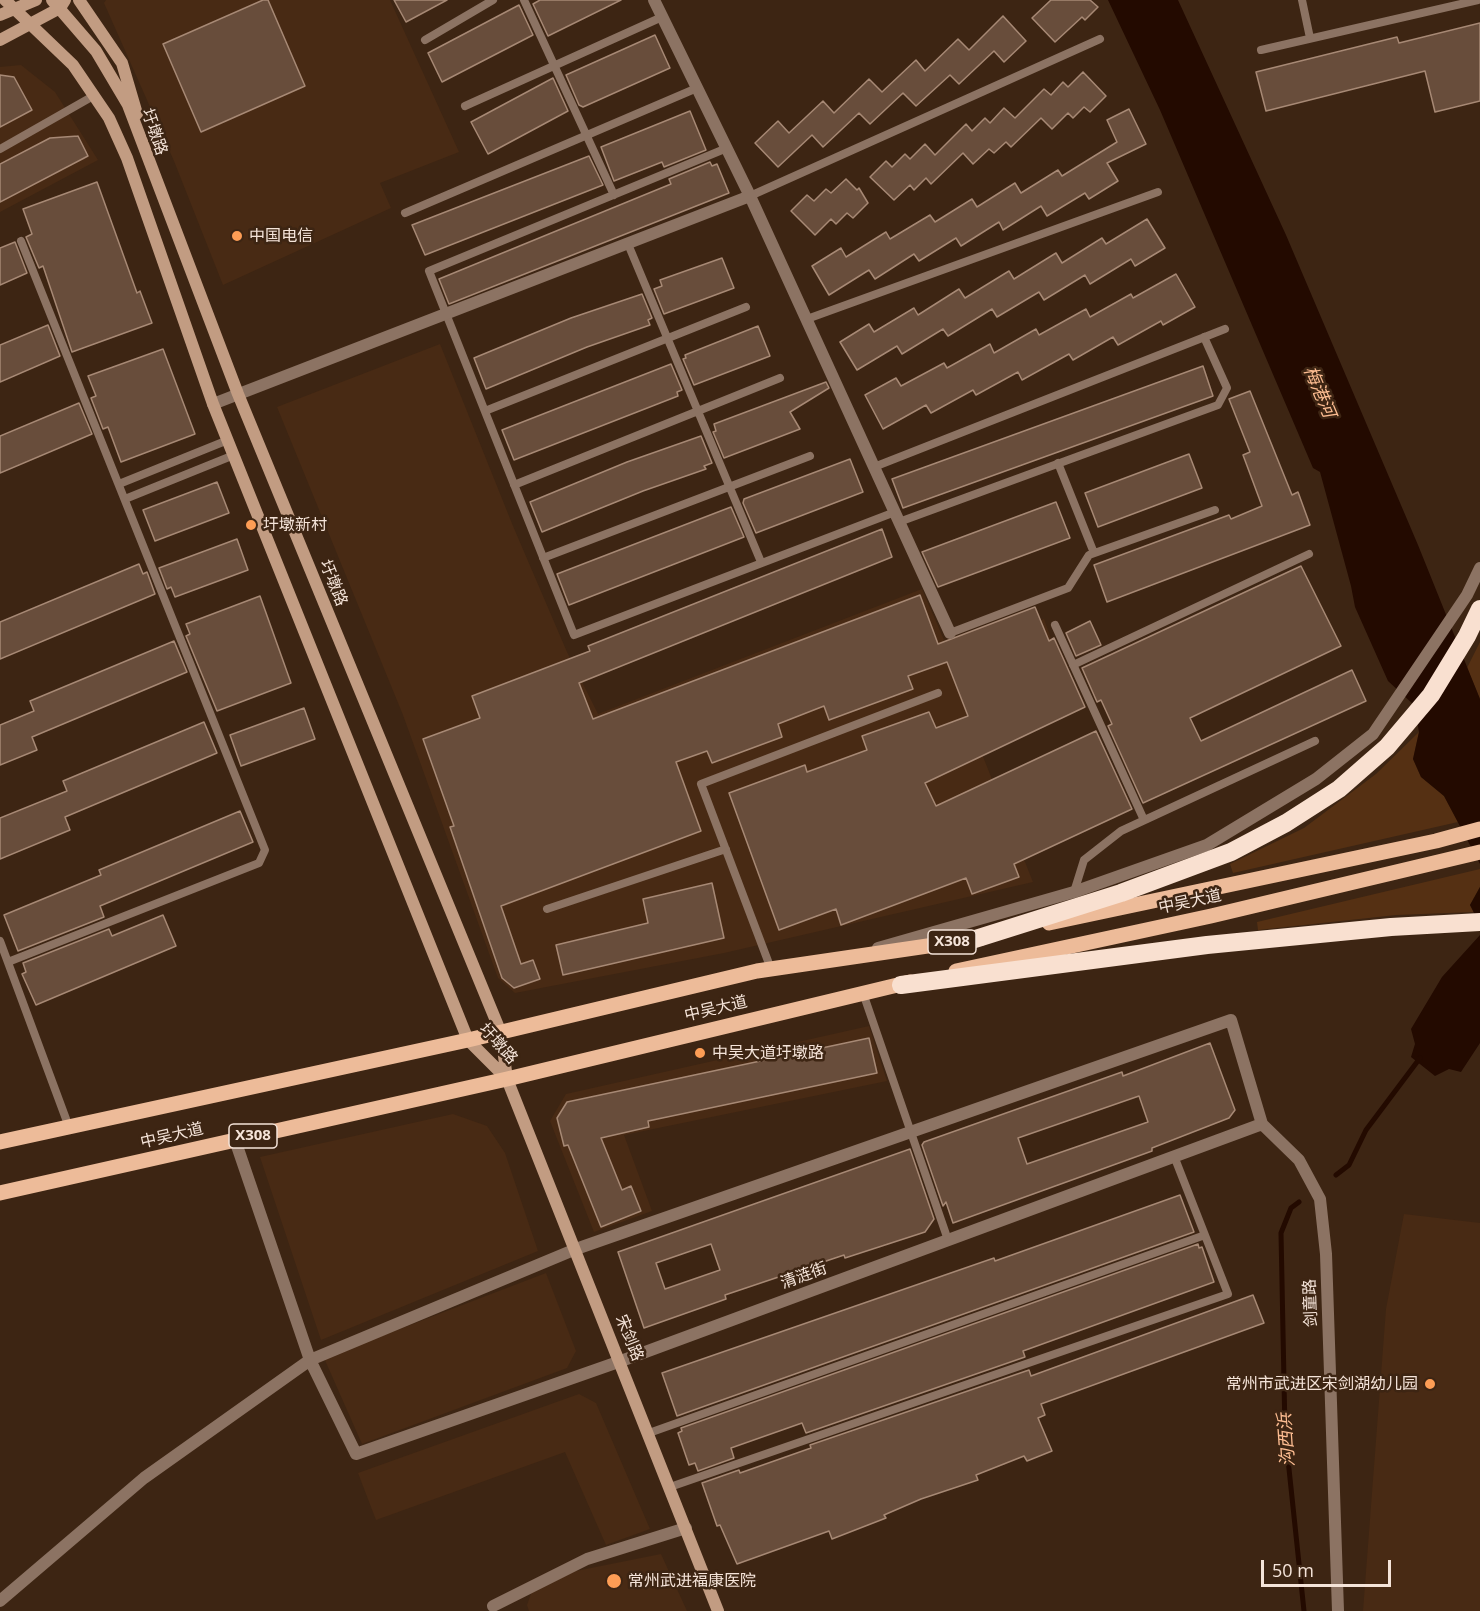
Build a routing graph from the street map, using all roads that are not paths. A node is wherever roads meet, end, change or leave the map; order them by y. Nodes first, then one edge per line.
1 (36, 0) edge
2 (79, 0) edge
3 (492, 0) edge
4 (524, 0) edge
5 (654, 0) edge
6 (1302, 0) edge
7 (1478, 0) edge
8 (59, 3) edge
9 (6, 9) edge
10 (662, 17) junction
11 (30, 25) junction
12 (1310, 38) junction
13 (1100, 39) dead end
14 (0, 40) edge
15 (425, 40) dead end
16 (1261, 50) dead end
17 (554, 65) junction
18 (698, 88) junction
19 (95, 95) junction
20 (465, 106) dead end
21 (586, 136) junction
22 (0, 148) edge
23 (727, 148) junction
24 (145, 156) junction
25 (1158, 192) dead end
26 (614, 195) junction
27 (750, 196) junction
28 (405, 213) dead end
29 (21, 241) dead end
30 (628, 244) junction
31 (746, 307) dead end
32 (446, 314) junction
33 (807, 320) junction
34 (1225, 329) dead end
35 (1204, 337) junction
36 (667, 338) junction
37 (780, 378) dead end
38 (238, 394) junction
39 (213, 404) junction
40 (485, 411) junction
41 (698, 412) junction
42 (228, 440) junction
43 (234, 454) junction
44 (810, 456) dead end
45 (1058, 464) junction
46 (874, 467) junction
47 (119, 484) junction
48 (514, 484) junction
49 (729, 487) junction
50 (125, 498) junction
51 (1215, 510) dead end
52 (897, 517) junction
53 (1094, 553) junction
54 (1309, 554) dead end
55 (543, 558) junction
56 (761, 562) junction
57 (1480, 568) edge
58 (1480, 609) edge
59 (1055, 625) dead end
60 (950, 633) joint
61 (1073, 665) junction
62 (938, 693) dead end
63 (1315, 741) dead end
64 (1144, 820) junction
65 (1480, 830) edge
66 (726, 849) junction
67 (1480, 852) edge
68 (1074, 892) junction
69 (547, 909) dead end
70 (1480, 922) edge
71 (972, 940) junction
72 (0, 941) edge
73 (839, 959) junction
74 (8, 962) junction
75 (771, 969) junction
76 (901, 985) junction
77 (864, 993) junction
78 (501, 1033) junction
79 (468, 1040) junction
80 (507, 1079) junction
81 (1262, 1124) junction
82 (69, 1127) junction
83 (911, 1132) junction
84 (235, 1140) junction
85 (0, 1142) edge
86 (1174, 1156) junction
87 (0, 1193) edge
88 (1205, 1235) junction
89 (948, 1240) junction
90 (576, 1249) junction
91 (310, 1360) junction
92 (621, 1361) junction
93 (649, 1433) junction
94 (670, 1487) junction
95 (686, 1528) junction
96 (0, 1601) edge
97 (493, 1606) dead end
98 (718, 1611) edge
99 (1338, 1611) edge

1 - 9 main road
2 - 24 main road
3 - 15 lane
4 - 17 lane
5 - 10 street
6 - 12 lane
7 - 12 lane
8 - 11 main road
8 - 24 main road, 圩墩路
9 - 11 main road, 圩墩路
10 - 17 lane
10 - 18 street
11 - 14 main road
11 - 19 main road, 圩墩路
12 - 16 lane
13 - 27 lane
17 - 20 lane
17 - 21 lane
18 - 21 lane
18 - 23 street
19 - 22 lane
19 - 39 main road, 圩墩路
21 - 26 lane
21 - 28 lane
23 - 26 lane
23 - 27 street
24 - 38 main road, 圩墩路
25 - 33 lane
26 - 32 lane
27 - 30 street
27 - 33 street
29 - 47 lane
30 - 32 street
30 - 36 lane
31 - 36 lane
32 - 38 street
32 - 40 lane
33 - 46 street
34 - 35 lane
35 - 45 lane
35 - 46 lane
36 - 40 lane
36 - 41 lane
37 - 41 lane
38 - 39 street
38 - 78 main road, 圩墩路
39 - 42 main road, 圩墩路
40 - 48 lane
41 - 48 lane
41 - 49 lane
42 - 43 main road, 圩墩路
42 - 47 lane
43 - 50 lane
43 - 79 main road, 圩墩路
44 - 49 lane
45 - 52 lane
45 - 53 lane
46 - 52 street
47 - 50 lane
48 - 55 lane
49 - 55 lane
49 - 56 lane
50 - 74 lane
51 - 53 lane
52 - 56 lane
52 - 60 street
53 - 60 lane
54 - 61 lane
55 - 56 lane
57 - 68 street
58 - 71 highway
59 - 61 lane
61 - 64 lane
62 - 66 lane
63 - 64 lane
64 - 68 lane
65 - 71 main road, 中吴大道 / X308
66 - 69 lane
66 - 75 lane
67 - 76 main road, 中吴大道 / X308
68 - 73 street
70 - 76 highway
71 - 73 main road, 中吴大道 / X308
72 - 74 lane
73 - 75 main road, 中吴大道 / X308
74 - 82 lane
75 - 78 main road, 中吴大道 / X308
76 - 77 main road, 中吴大道 / X308
77 - 80 main road, 中吴大道 / X308
77 - 83 lane
78 - 79 main road, 中吴大道 / X308
78 - 80 main road, 圩墩路
79 - 80 main road, 圩墩路
79 - 82 main road, 中吴大道 / X308
80 - 84 main road, 中吴大道 / X308
80 - 90 main road, 宋剑路
81 - 83 street, 剑童路
81 - 86 street, 清涟街
81 - 99 street, 剑童路
82 - 85 main road, 中吴大道 / X308
83 - 89 lane
83 - 90 street
84 - 87 main road, 中吴大道 / X308
84 - 91 street
86 - 88 lane
86 - 89 street, 清涟街
88 - 93 lane
88 - 94 lane
89 - 92 street, 清涟街
90 - 91 street
90 - 92 main road, 宋剑路
91 - 92 street, 清涟街
91 - 96 street
92 - 93 main road, 宋剑路
93 - 94 main road, 宋剑路
94 - 95 main road, 宋剑路
95 - 97 street
95 - 98 main road, 宋剑路

